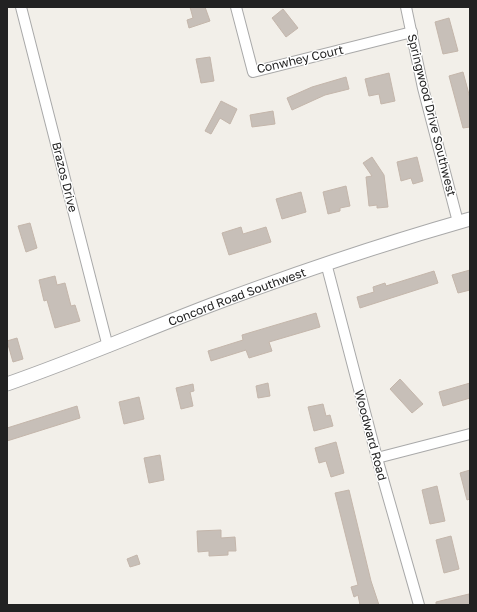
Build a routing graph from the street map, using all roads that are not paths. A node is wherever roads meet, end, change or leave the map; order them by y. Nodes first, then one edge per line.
1 (21, 7) edge
2 (236, 7) edge
3 (406, 7) edge
4 (412, 32) junction
5 (464, 221) edge
6 (326, 263) junction
7 (108, 347) junction
8 (7, 384) edge
9 (470, 434) edge
10 (377, 458) junction
11 (419, 605) edge

1 - 7 street, Brazos Drive
2 - 4 street, Conwhey Court
3 - 4 street, Springwood Drive Southwest
4 - 5 street, Springwood Drive Southwest
5 - 6 street, Concord Road Southwest
6 - 7 street, Concord Road Southwest
6 - 10 street, Woodward Road
7 - 8 street, Concord Road Southwest
9 - 10 street
10 - 11 street, Woodward Road

